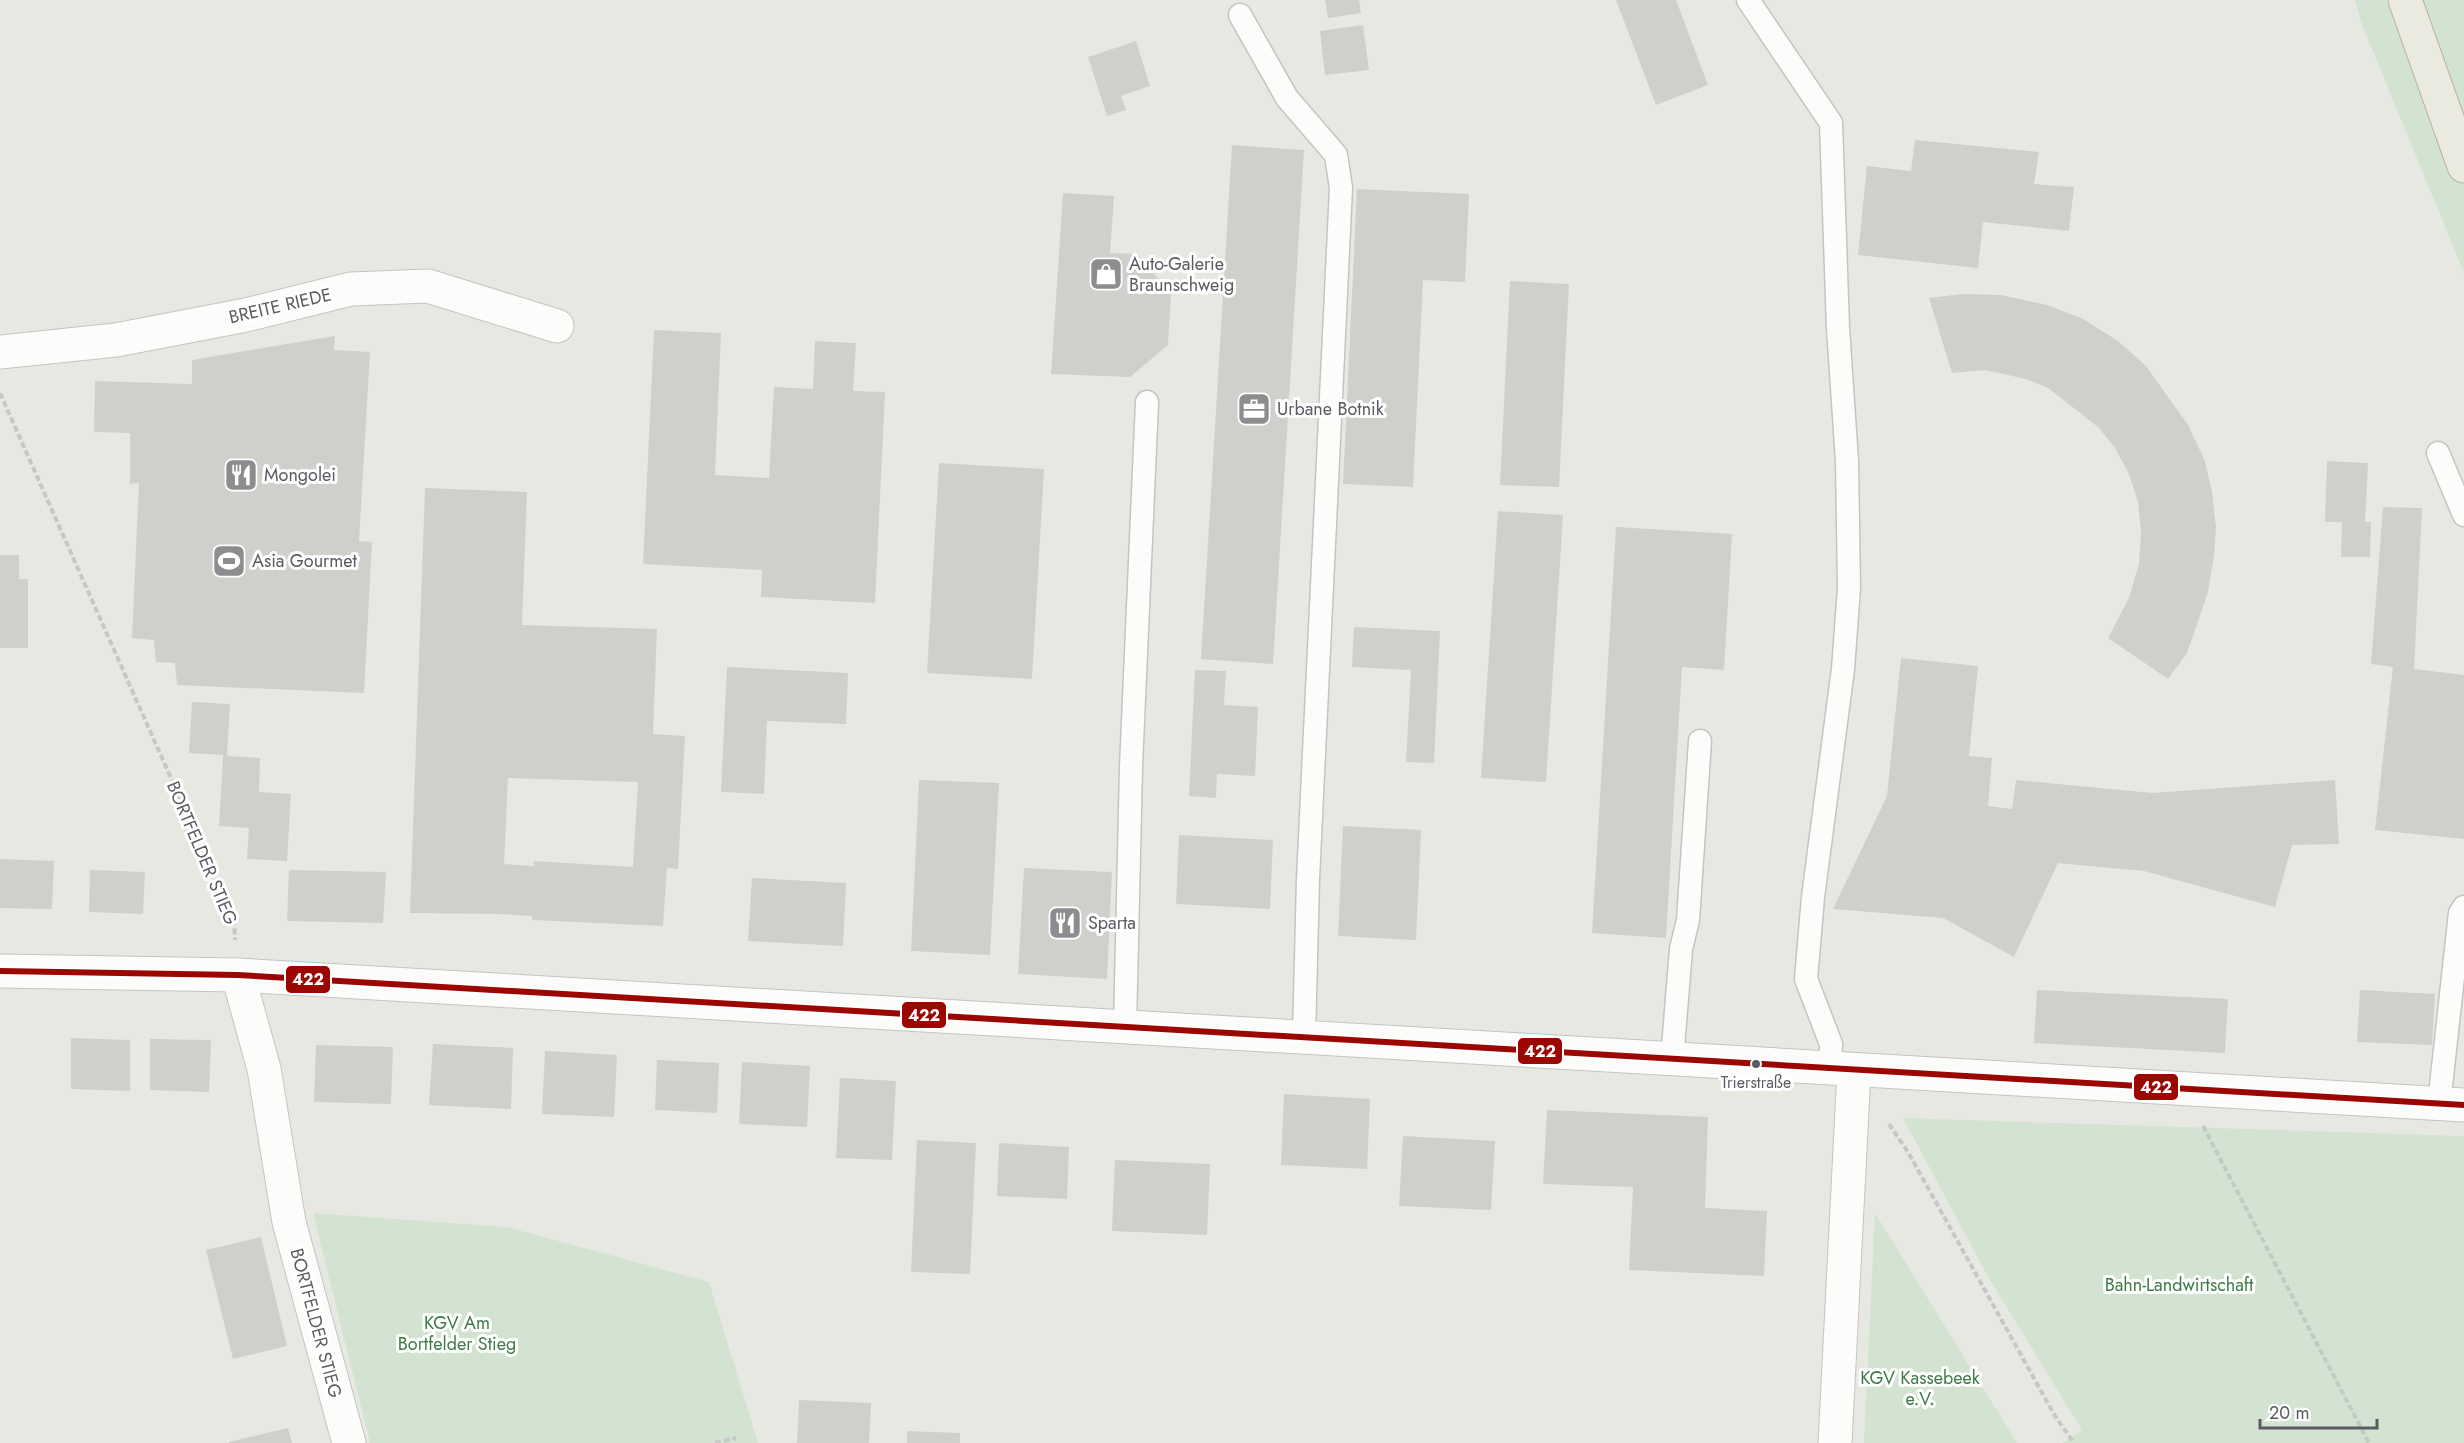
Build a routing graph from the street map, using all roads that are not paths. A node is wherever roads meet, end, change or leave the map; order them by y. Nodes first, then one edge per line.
1 (1748, 0) edge
2 (2405, 0) edge
3 (1240, 15) dead end
4 (2464, 166) edge
5 (557, 326) dead end
6 (0, 352) edge
7 (1147, 402) dead end
8 (2438, 453) dead end
9 (2464, 515) edge
10 (1700, 741) dead end
11 (2464, 907) edge
12 (0, 971) edge
13 (238, 975) junction
14 (1125, 1028) junction
15 (1304, 1038) junction
16 (1672, 1060) junction
17 (1842, 1071) junction
18 (2451, 1105) edge
19 (349, 1443) edge
20 (1836, 1443) edge

1 - 17 lane
2 - 4 highway
3 - 15 lane
5 - 6 street, BREITE RIEDE
7 - 14 lane
8 - 9 lane
10 - 16 lane
11 - 18 lane
12 - 13 street
13 - 14 street
13 - 19 street, BORTFELDER STIEG
14 - 15 street
15 - 16 street
16 - 17 street
17 - 18 street
17 - 20 street

